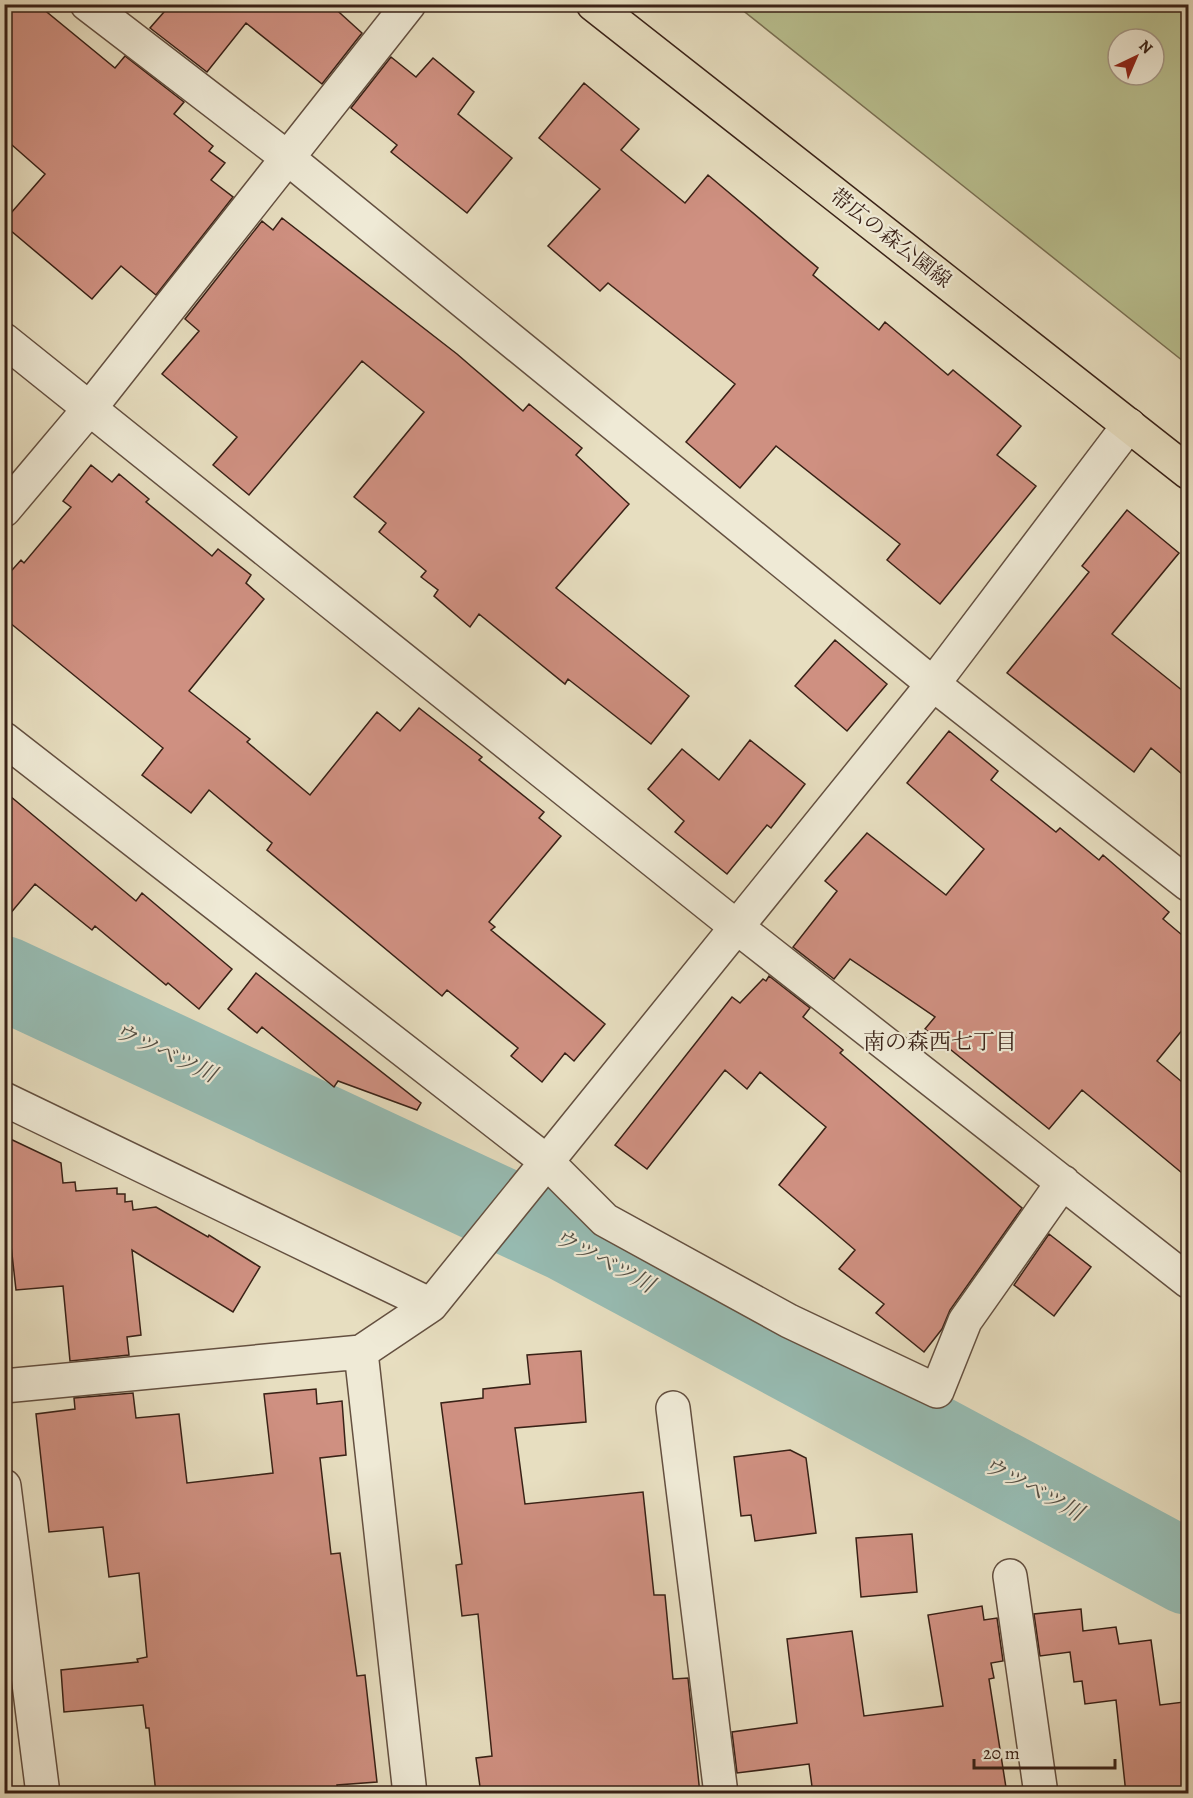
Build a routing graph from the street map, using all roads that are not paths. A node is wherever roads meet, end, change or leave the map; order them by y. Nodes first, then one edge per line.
1 (87, 4) edge
2 (409, 4) edge
3 (593, 4) edge
4 (289, 159) junction
5 (4, 340) edge
6 (90, 408) junction
7 (1130, 425) junction
8 (1188, 472) edge
9 (4, 510) edge
10 (933, 684) junction
11 (4, 739) edge
12 (1188, 884) edge
13 (738, 928) junction
14 (4, 1099) edge
15 (546, 1161) junction
16 (1063, 1182) junction
17 (1188, 1281) edge
18 (431, 1305) junction
19 (361, 1352) junction
20 (4, 1386) edge
21 (673, 1408) dead end
22 (4, 1486) edge
23 (1010, 1576) dead end
24 (43, 1794) edge
25 (410, 1794) edge
26 (721, 1794) edge
27 (1041, 1794) edge

1 - 4 street
2 - 4 street
3 - 7 main road, 帯広の森公園線
4 - 6 street
4 - 10 street
5 - 6 street
6 - 9 street
6 - 13 street
7 - 8 main road, 帯広の森公園線
7 - 10 street
10 - 12 street
10 - 13 street
11 - 15 street
13 - 15 street
13 - 16 street
14 - 18 street
15 - 16 street
15 - 18 street
16 - 17 street
18 - 19 street
19 - 20 street
19 - 25 street
21 - 26 street
22 - 24 street
23 - 27 street

